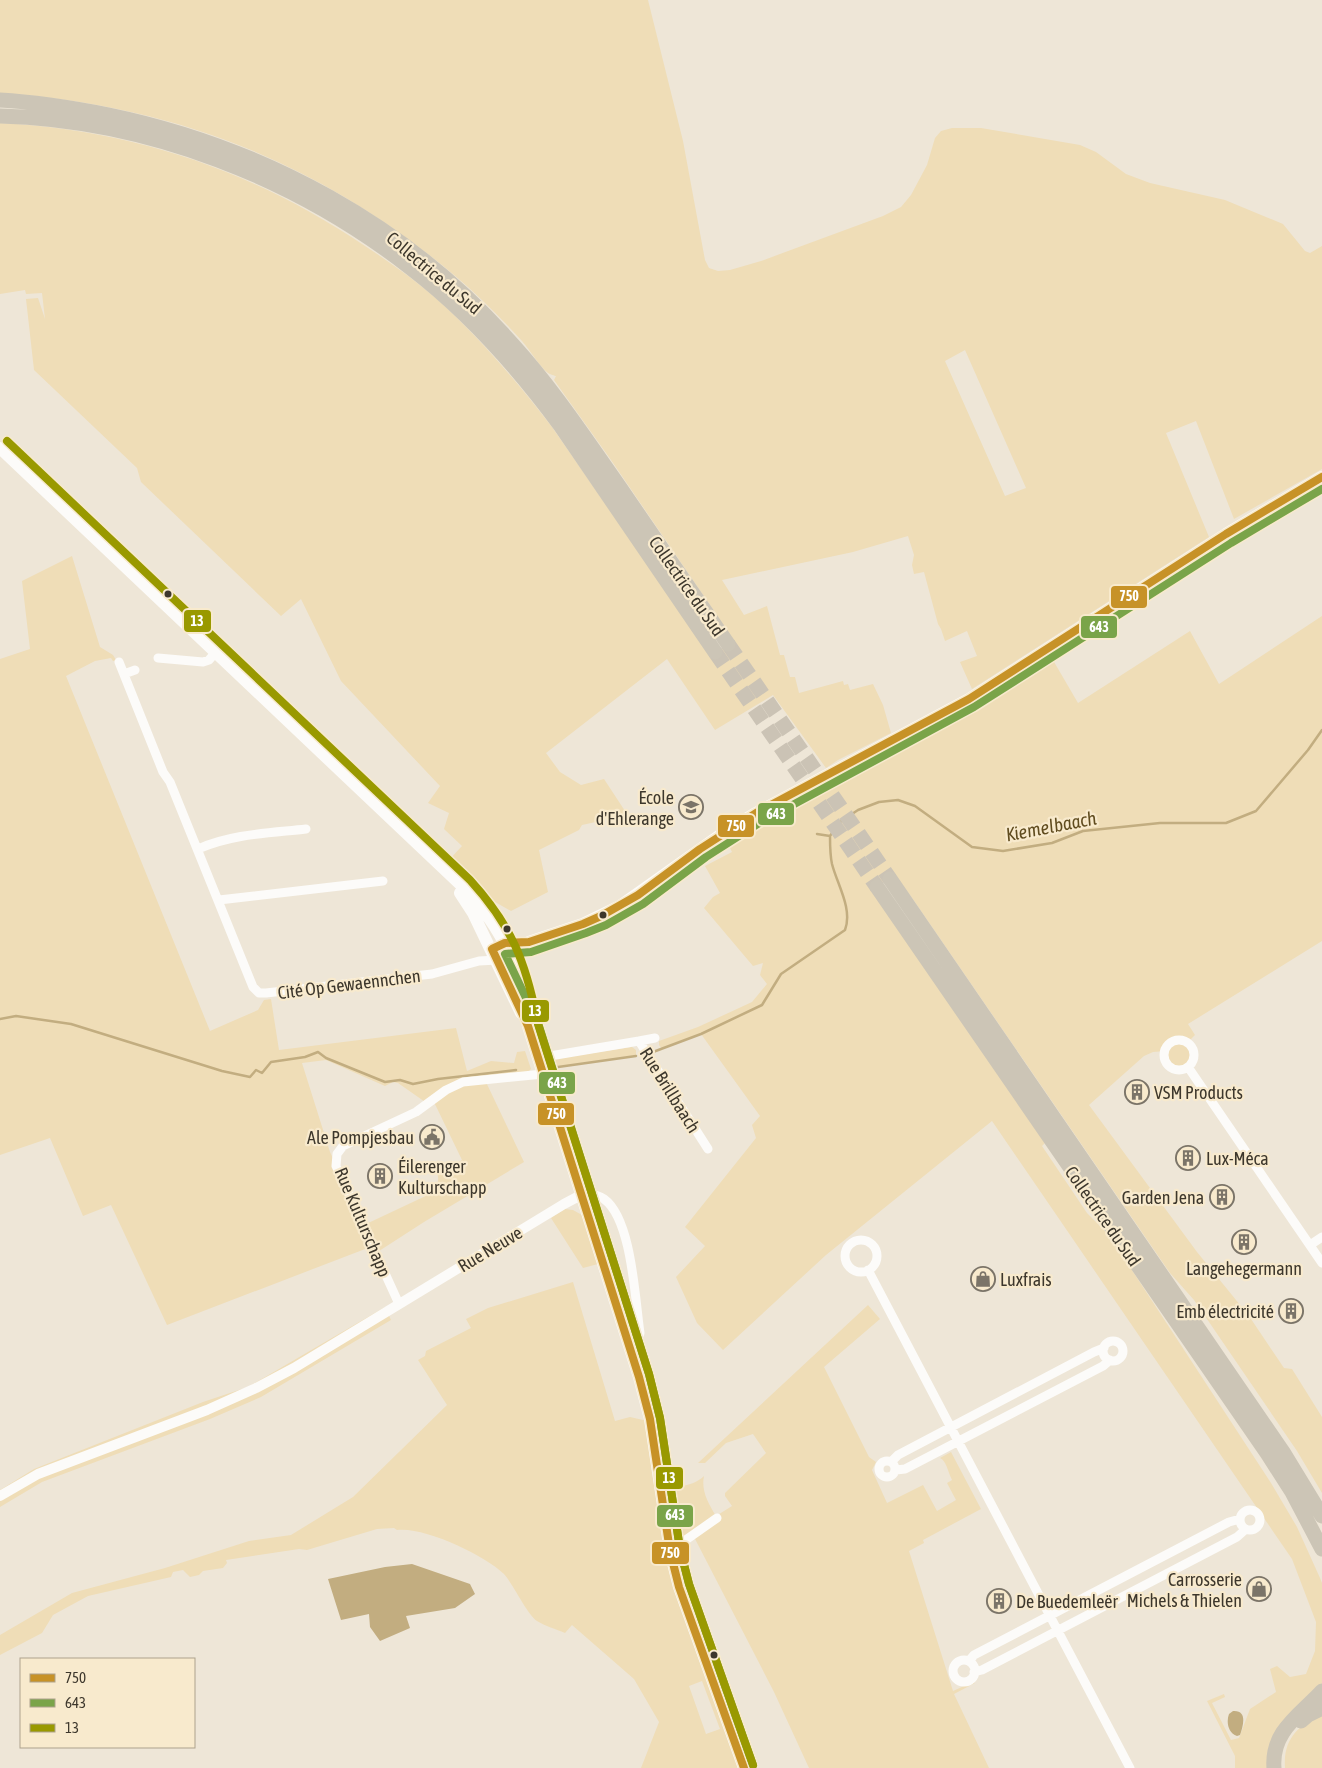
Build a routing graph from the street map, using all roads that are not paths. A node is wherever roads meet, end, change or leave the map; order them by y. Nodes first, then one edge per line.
1 (0, 100) edge
2 (0, 116) edge
3 (0, 448) edge
4 (1322, 477) edge
5 (215, 653) junction
6 (158, 658) dead end
7 (119, 662) dead end
8 (135, 670) dead end
9 (124, 674) junction
10 (306, 829) dead end
11 (198, 849) junction
12 (433, 860) junction
13 (383, 881) dead end
14 (219, 900) junction
15 (508, 949) junction
16 (494, 955) junction
17 (528, 1026) junction
18 (655, 1038) dead end
19 (639, 1041) junction
20 (538, 1058) junction
21 (1188, 1067) dead end
22 (543, 1074) junction
23 (708, 1149) dead end
24 (581, 1195) junction
25 (1322, 1237) edge
26 (1310, 1245) junction
27 (1322, 1263) edge
28 (868, 1270) dead end
29 (399, 1304) junction
30 (634, 1345) junction
31 (1104, 1348) junction
32 (645, 1358) dead end
33 (1110, 1360) junction
34 (950, 1427) junction
35 (958, 1441) junction
36 (891, 1462) junction
37 (896, 1470) junction
38 (0, 1496) edge
39 (1322, 1516) edge
40 (717, 1518) dead end
41 (1240, 1519) junction
42 (1246, 1529) junction
43 (1322, 1549) edge
44 (670, 1551) junction
45 (1050, 1616) junction
46 (1058, 1631) junction
47 (969, 1661) junction
48 (974, 1672) junction
49 (1322, 1691) edge
50 (1322, 1708) edge
51 (744, 1768) edge
52 (1130, 1768) edge
53 (1274, 1768) edge
54 (1280, 1768) edge

1 - 2 highway, Collectrice du Sud
3 - 5 main road
4 - 15 main road
5 - 6 street
5 - 12 main road
7 - 9 street, Cité Op Gewaennchen
8 - 9 street
9 - 11 street, Cité Op Gewaennchen
10 - 11 street
11 - 14 street, Cité Op Gewaennchen
12 - 15 main road
12 - 16 main road
13 - 14 street
14 - 16 street, Cité Op Gewaennchen
15 - 16 main road
15 - 17 main road
16 - 17 main road
17 - 20 main road
18 - 19 street
19 - 20 street, Rue Brillbaach
19 - 23 street, Rue Brillbaach
20 - 22 main road
21 - 26 street
22 - 24 main road
22 - 29 street, Rue Kulturschapp
24 - 29 street, Rue Neuve
24 - 30 main road
24 - 30 street
25 - 26 street
26 - 27 street
28 - 34 street
29 - 38 street, Rue Neuve
30 - 32 street
30 - 44 main road
31 - 33 street
31 - 33 street
31 - 34 street
33 - 35 street
34 - 35 street
34 - 36 street
35 - 37 street
35 - 45 street
36 - 37 street
36 - 37 street
39 - 43 highway, Collectrice du Sud
40 - 44 street
41 - 42 street
41 - 42 street
41 - 45 street
42 - 46 street
44 - 51 main road
45 - 46 street
45 - 47 street
46 - 48 street
46 - 52 street
47 - 48 street
47 - 48 street
49 - 53 highway
50 - 54 highway

